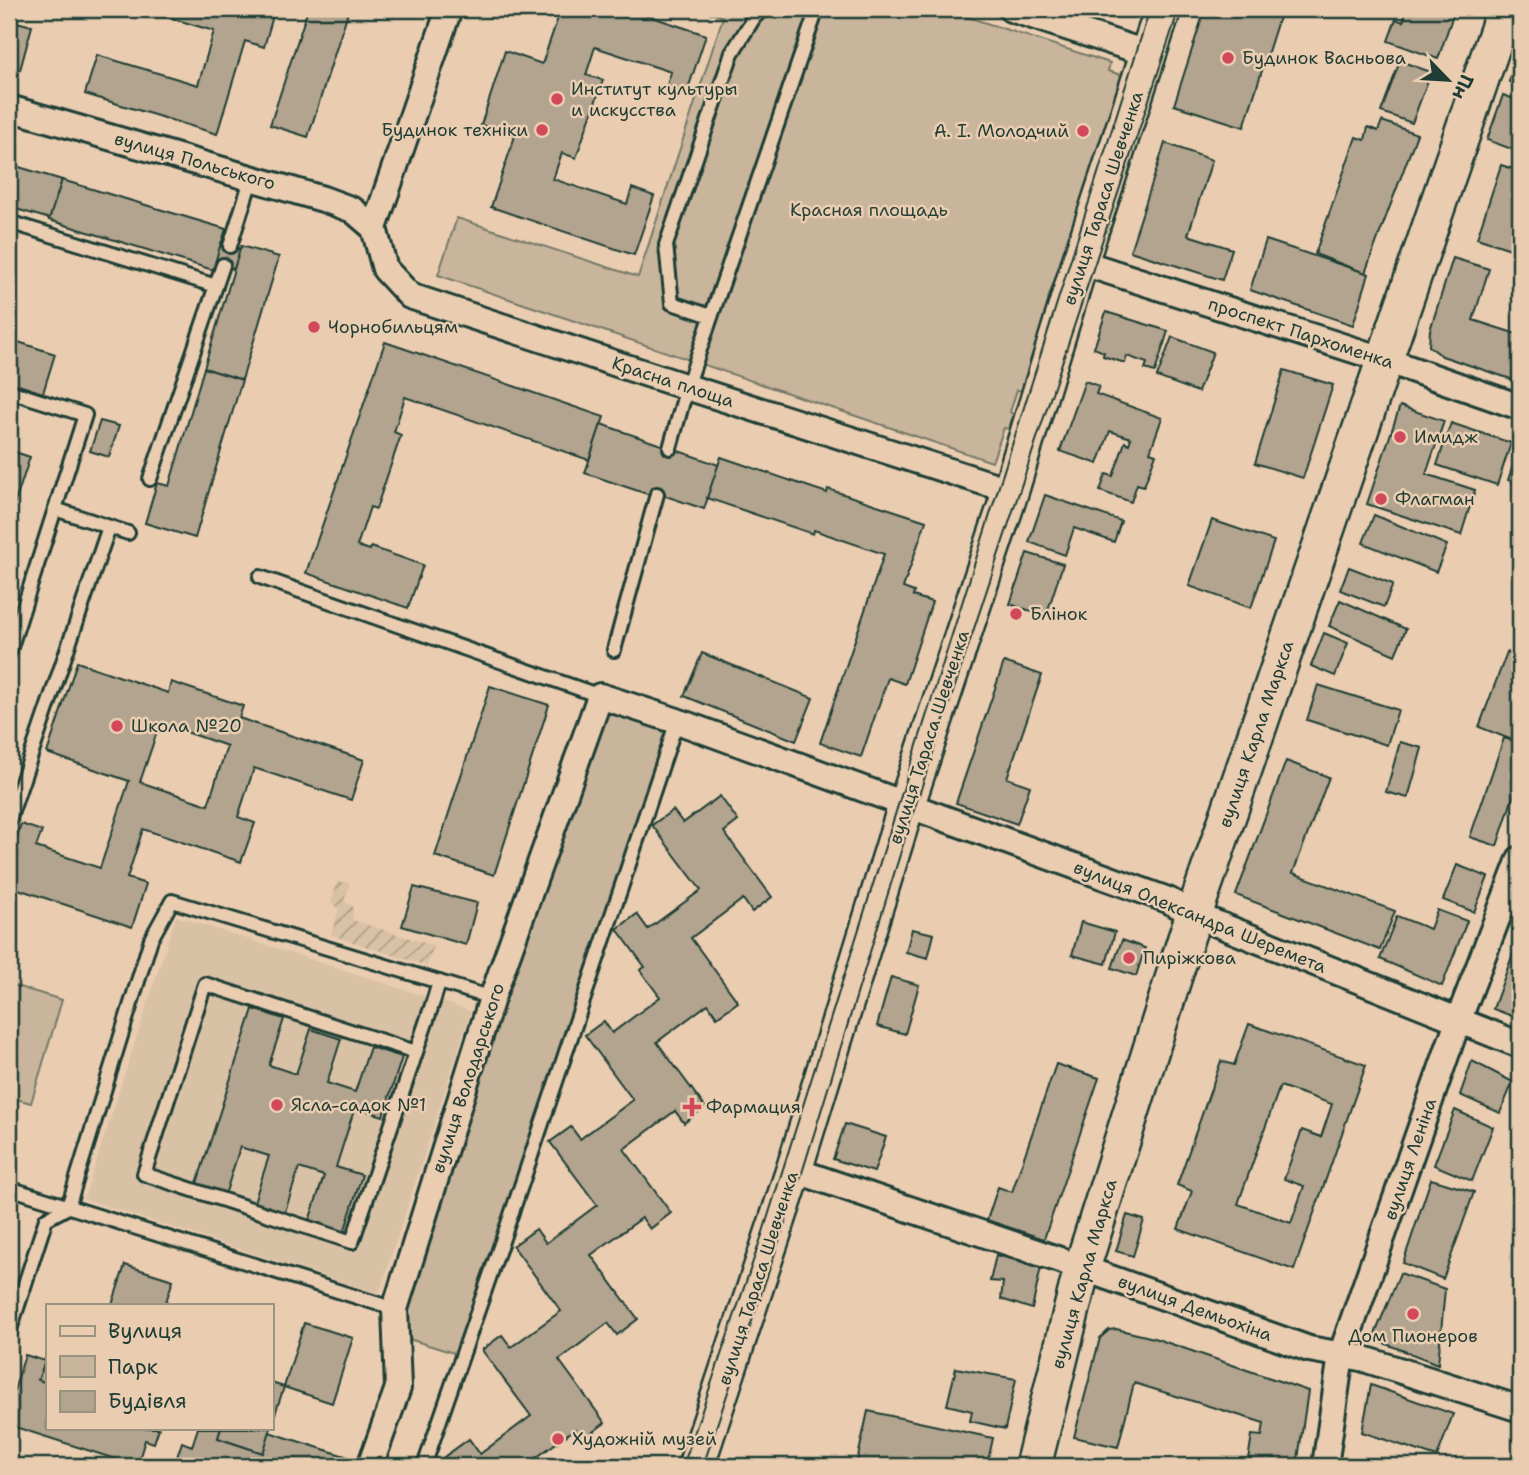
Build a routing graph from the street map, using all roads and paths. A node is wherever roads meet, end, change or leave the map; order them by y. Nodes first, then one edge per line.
1 (449, 9) edge
2 (765, 9) edge
3 (1010, 9) edge
4 (1163, 9) edge
5 (1504, 9) edge
6 (814, 10) edge
7 (1149, 54) junction
8 (9, 108) edge
9 (252, 177) junction
10 (9, 222) edge
11 (374, 228) junction
12 (230, 246) dead end
13 (1080, 262) junction
14 (223, 265) dead end
15 (216, 286) junction
16 (711, 316) junction
17 (1385, 360) junction
18 (687, 387) junction
19 (9, 391) edge
20 (1520, 407) edge
21 (670, 448) dead end
22 (150, 479) dead end
23 (657, 494) dead end
24 (1009, 496) junction
25 (55, 509) junction
26 (109, 527) junction
27 (128, 533) dead end
28 (260, 576) dead end
29 (614, 650) dead end
30 (9, 653) edge
31 (600, 696) junction
32 (677, 721) junction
33 (906, 806) junction
34 (9, 820) edge
35 (1520, 859) edge
36 (1195, 915) junction
37 (439, 982) junction
38 (492, 998) junction
39 (1458, 1021) junction
40 (1520, 1045) edge
41 (416, 1052) junction
42 (794, 1170) junction
43 (9, 1188) edge
44 (68, 1207) junction
45 (1082, 1268) junction
46 (395, 1309) junction
47 (9, 1333) edge
48 (1341, 1355) junction
49 (1520, 1409) edge
50 (370, 1466) edge
51 (424, 1466) edge
52 (696, 1466) edge
53 (1033, 1466) edge
54 (1325, 1466) edge

1 - 11 street
2 - 16 lane
3 - 7 street
4 - 7 main road, вулиця Тараса Шевченка
5 - 17 main road, вулиця Карла Маркса
6 - 16 lane
7 - 13 main road, вулиця Тараса Шевченка
8 - 9 street, вулиця Польського
9 - 11 street, вулиця Польського
9 - 12 lane
10 - 15 lane
11 - 18 street, Красна площа
13 - 17 street, проспект Пархоменка
13 - 24 main road, вулиця Тараса Шевченка
14 - 15 lane
15 - 22 lane
16 - 18 lane
17 - 20 street, проспект Пархоменка
17 - 36 main road, вулиця Карла Маркса
18 - 21 lane
18 - 24 street, Красна площа
19 - 25 lane
23 - 29 lane
24 - 33 main road, вулиця Тараса Шевченка
25 - 26 lane
25 - 30 lane
26 - 27 lane
26 - 34 lane
28 - 31 lane
31 - 32 street, вулиця Олександра Шеремета
31 - 38 street, вулиця Володарського
32 - 33 street, вулиця Олександра Шеремета
32 - 51 lane
33 - 36 street, вулиця Олександра Шеремета
33 - 42 main road, вулиця Тараса Шевченка
35 - 39 street, вулиця Леніна
36 - 39 street, вулиця Олександра Шеремета
36 - 45 main road, вулиця Карла Маркса
37 - 38 lane
37 - 41 lane
37 - 44 lane
38 - 46 street, вулиця Володарського
39 - 40 street, вулиця Олександра Шеремета
39 - 48 street, вулиця Леніна
41 - 41 lane
42 - 45 street, вулиця Демьохіна
42 - 52 main road, вулиця Тараса Шевченка
43 - 44 lane
44 - 46 lane
44 - 47 lane
45 - 48 street, вулиця Демьохіна
45 - 53 main road, вулиця Карла Маркса
46 - 50 street, вулиця Володарського
48 - 49 street, вулиця Демьохіна
48 - 54 street, вулиця Леніна

